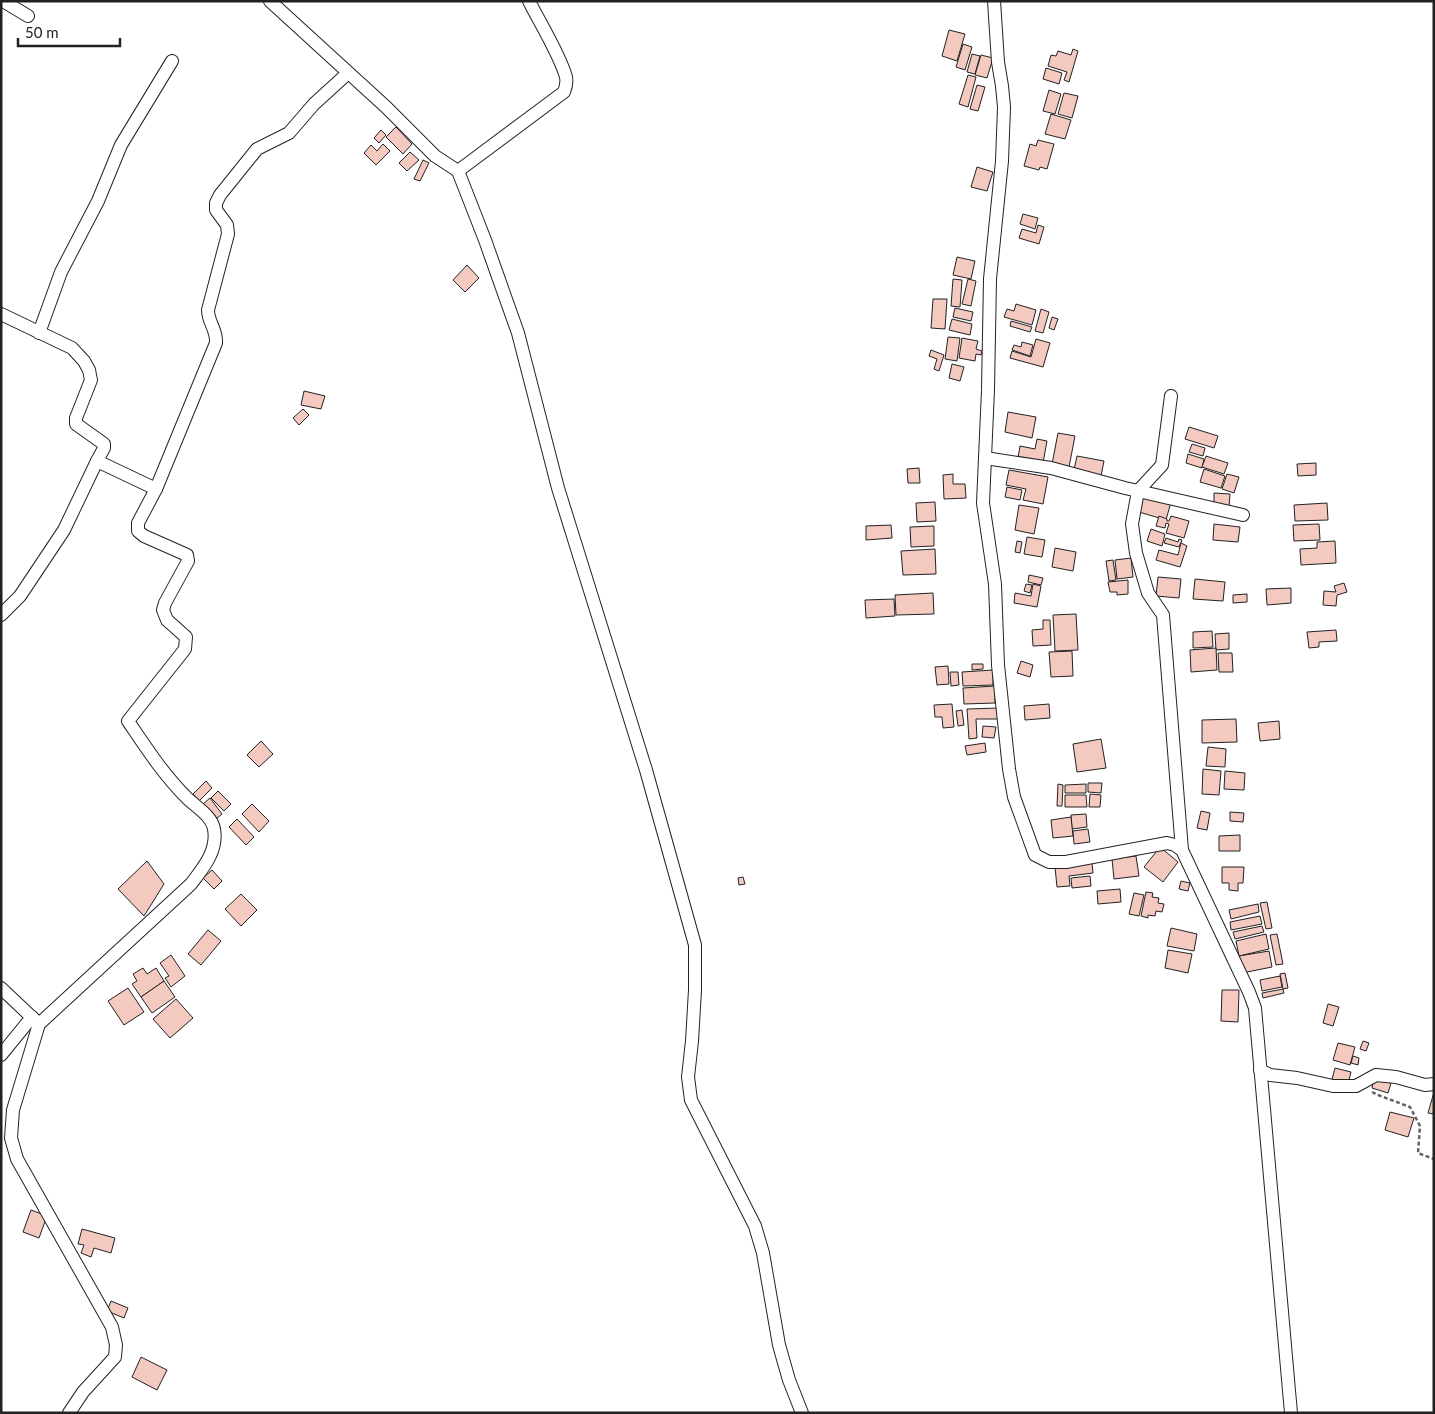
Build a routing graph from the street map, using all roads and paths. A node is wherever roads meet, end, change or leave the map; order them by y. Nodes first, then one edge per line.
1 (3, 1) edge
2 (270, 1) edge
3 (529, 1) edge
4 (994, 1) edge
5 (28, 16) dead end
6 (172, 61) dead end
7 (348, 73) junction
8 (458, 171) junction
9 (1, 314) edge
10 (39, 333) junction
11 (1171, 396) dead end
12 (985, 458) junction
13 (97, 461) junction
14 (156, 489) junction
15 (1138, 491) junction
16 (1243, 515) dead end
17 (1, 615) edge
18 (1182, 850) junction
19 (1, 988) edge
20 (35, 1020) junction
21 (1, 1055) edge
22 (1260, 1070) junction
23 (1360, 1083) junction
24 (1434, 1084) edge
25 (1434, 1159) edge
26 (69, 1413) edge
27 (802, 1413) edge
28 (1291, 1413) edge

1 - 5 street
2 - 7 street
3 - 8 street
4 - 12 street
6 - 10 street
7 - 8 street
7 - 14 street
8 - 27 street
9 - 10 street
10 - 13 street
11 - 15 street
12 - 15 street
12 - 18 street
13 - 14 street
13 - 17 street
14 - 20 street
15 - 16 street
15 - 18 street
18 - 22 street
19 - 20 street
20 - 21 street
20 - 26 street
22 - 23 street
22 - 28 street
23 - 24 street
23 - 25 path

